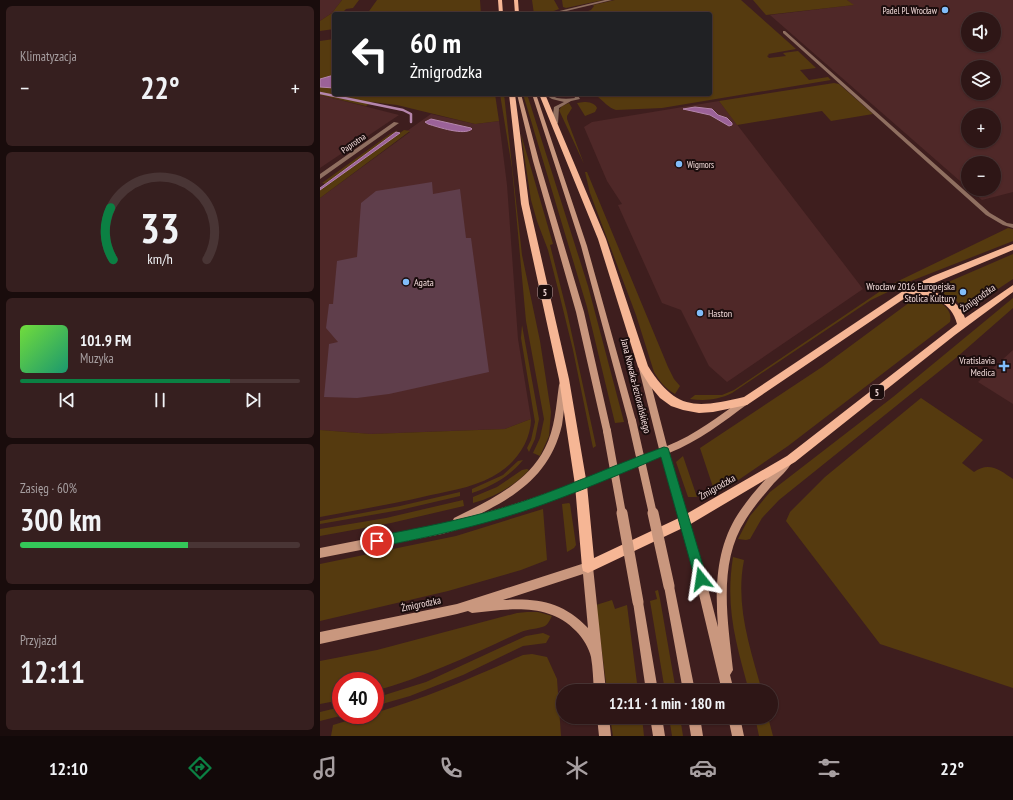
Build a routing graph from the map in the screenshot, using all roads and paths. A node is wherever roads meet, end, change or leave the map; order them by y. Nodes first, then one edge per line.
1 (500, 0) edge
2 (516, 0) edge
3 (610, 0) edge
4 (501, 12) edge
5 (517, 12) edge
6 (558, 12) edge
7 (784, 32) dead end
8 (512, 96) edge
9 (520, 96) edge
10 (535, 96) edge
11 (543, 96) edge
12 (549, 96) edge
13 (576, 96) edge
14 (569, 101) junction
15 (396, 123) dead end
16 (556, 123) junction
17 (320, 177) edge
18 (1013, 226) edge
19 (1013, 247) edge
20 (1013, 288) edge
21 (909, 291) junction
22 (962, 325) junction
23 (643, 367) junction
24 (564, 380) junction
25 (747, 401) junction
26 (664, 451) junction
27 (791, 459) junction
28 (581, 485) junction
29 (685, 521) junction
30 (442, 529) junction
31 (320, 553) edge
32 (588, 567) junction
33 (457, 609) junction
34 (320, 638) edge
35 (597, 657) junction
36 (599, 684) edge
37 (651, 684) edge
38 (688, 684) edge
39 (727, 684) edge
40 (728, 684) edge
41 (604, 724) edge
42 (657, 724) edge
43 (695, 724) edge
44 (735, 724) edge
45 (605, 736) edge
46 (659, 736) edge
47 (697, 736) edge
48 (738, 736) edge

1 - 4 main road
2 - 5 main road
3 - 6 street
7 - 18 street
8 - 24 main road, 5
9 - 37 street, bridge
10 - 38 street, Jana Nowaka-Jeziorańskiego, bridge
11 - 16 main road
12 - 14 street
13 - 14 street
14 - 16 street
15 - 17 street, Paprotna
16 - 23 main road
19 - 21 main road
20 - 22 main road, Żmigrodzka / 5
21 - 22 main road
21 - 25 main road
22 - 27 main road, Żmigrodzka / 5
23 - 25 main road
23 - 26 street
24 - 28 main road, 5
24 - 30 street
25 - 26 street
26 - 28 street
26 - 29 street
27 - 29 main road, Żmigrodzka / 5
27 - 40 street
28 - 30 street
28 - 32 main road, 5
29 - 32 main road, Żmigrodzka / 5
29 - 39 street
30 - 31 street
32 - 33 street, Żmigrodzka
32 - 35 street
33 - 34 street, Żmigrodzka
33 - 35 street
35 - 36 street
41 - 45 street
42 - 46 street
43 - 47 street
44 - 48 street

